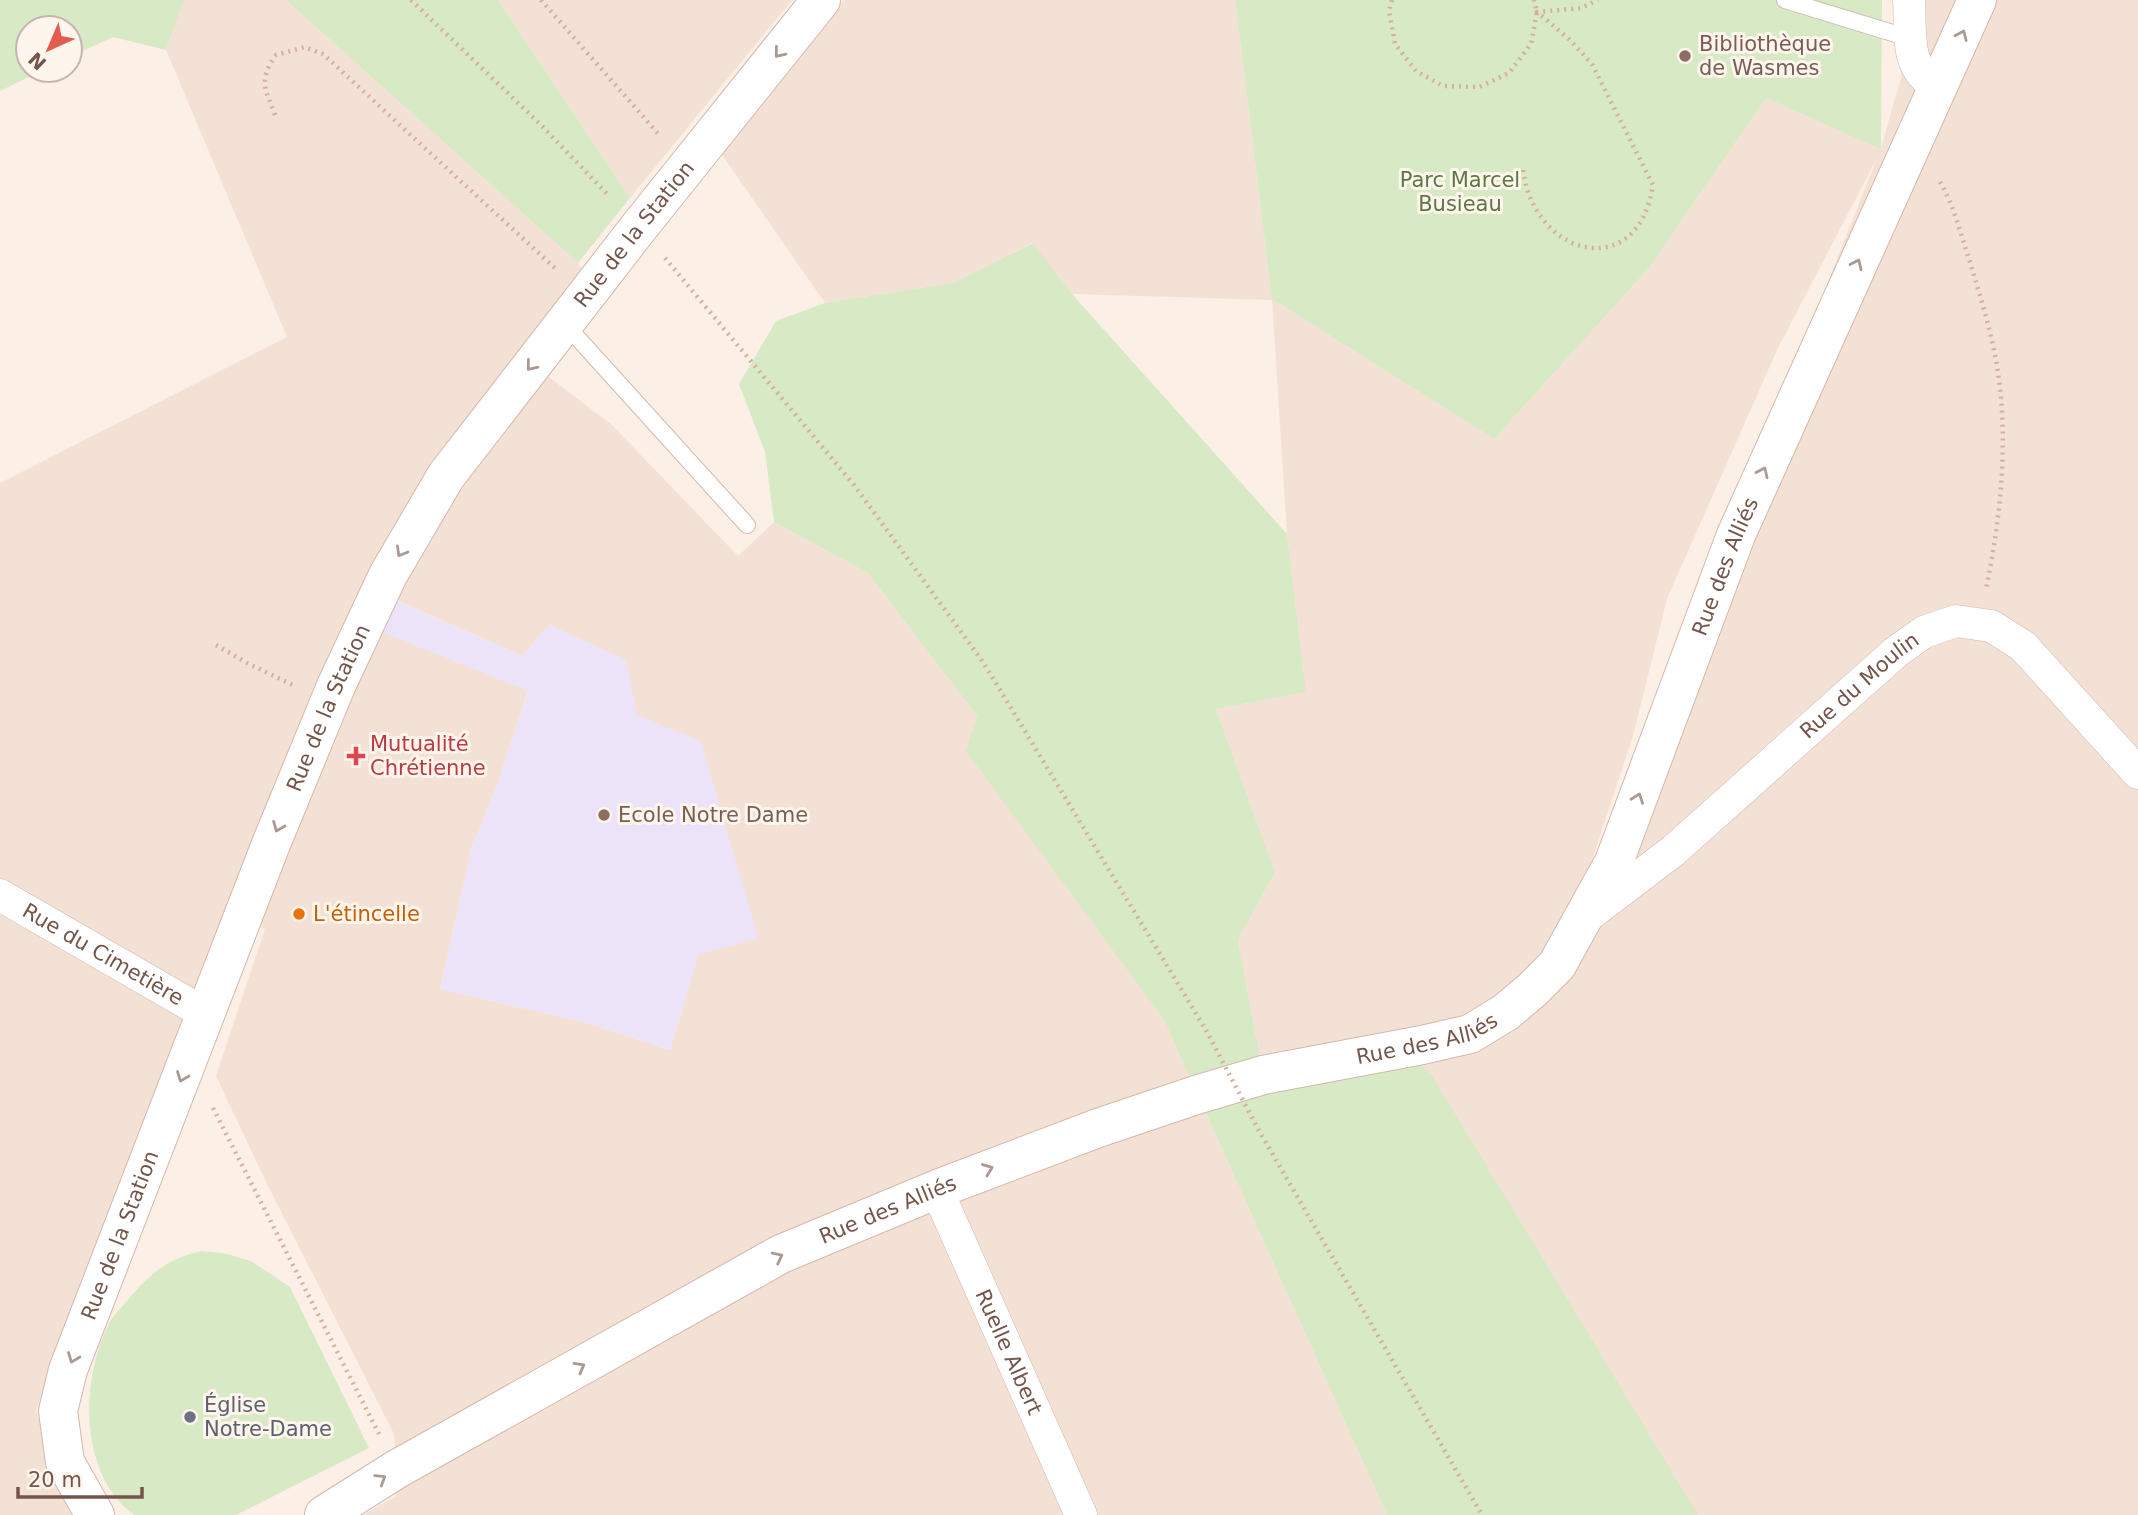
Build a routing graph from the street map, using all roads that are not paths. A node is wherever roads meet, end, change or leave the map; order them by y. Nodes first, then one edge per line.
1 (821, 0) edge
2 (1785, 0) edge
3 (1909, 0) edge
4 (1977, 0) edge
5 (1912, 39) junction
6 (1938, 86) junction
7 (575, 311) junction
8 (747, 525) dead end
9 (2138, 773) edge
10 (0, 895) edge
11 (1585, 918) junction
12 (206, 1014) junction
13 (937, 1190) junction
14 (94, 1515) edge
15 (324, 1515) edge
16 (1081, 1515) edge

1 -> 7 street, Rue de la Station
2 - 5 lane
3 - 5 street
6 -> 4 street, Rue des Alliés
5 - 6 street
11 -> 6 street, Rue des Alliés
7 - 8 lane
7 -> 12 street, Rue de la Station
9 - 11 street, Rue du Moulin
10 - 12 street, Rue du Cimetière
13 -> 11 street, Rue des Alliés
12 -> 14 street, Rue de la Station
15 -> 13 street, Rue des Alliés
13 - 16 street, Ruelle Albert

